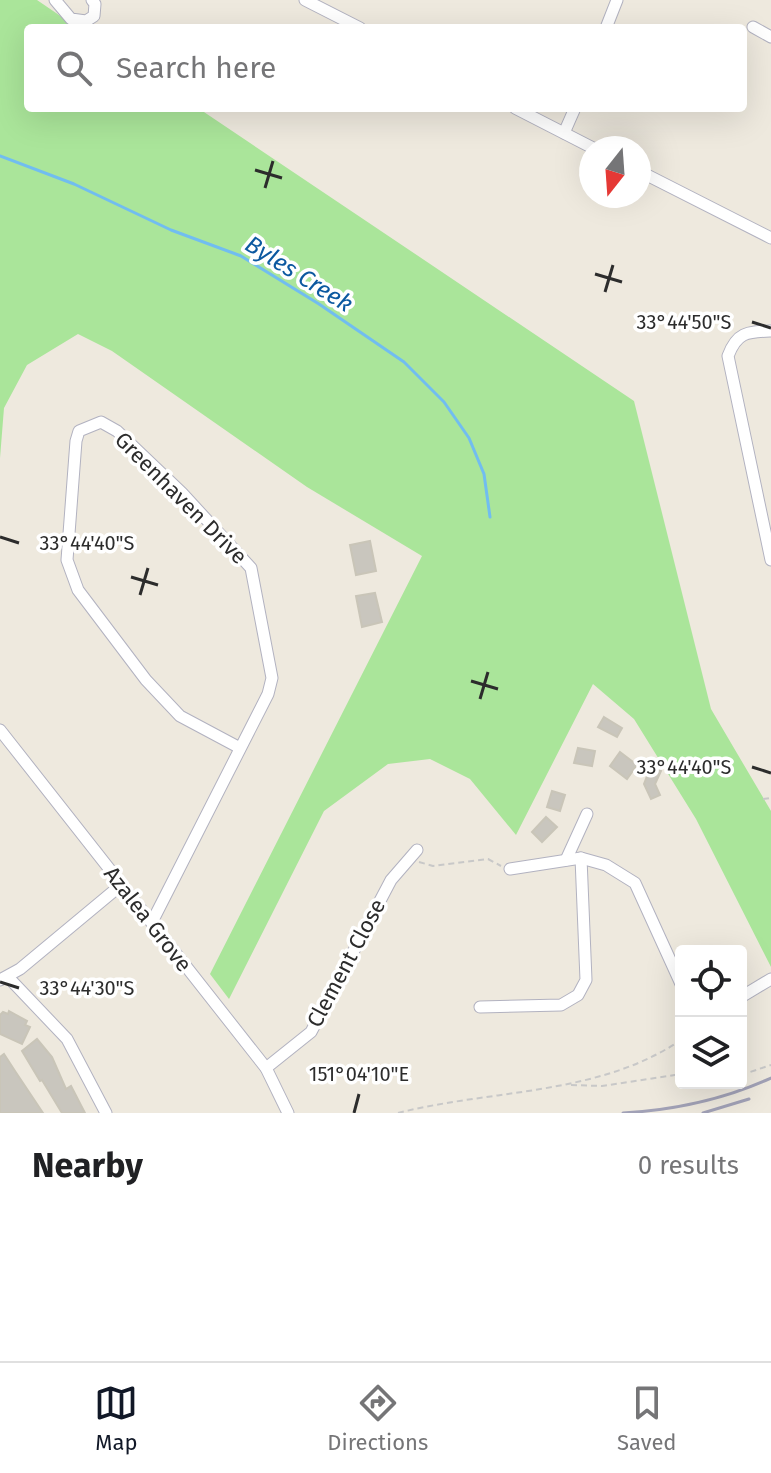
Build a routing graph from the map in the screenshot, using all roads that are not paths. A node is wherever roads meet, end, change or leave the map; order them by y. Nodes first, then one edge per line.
1 (55, 0) edge
2 (92, 0) edge
3 (305, 0) edge
4 (617, 0) edge
5 (352, 24) edge
6 (608, 24) edge
7 (753, 27) dead end
8 (771, 37) edge
9 (523, 112) edge
10 (573, 112) edge
11 (564, 133) junction
12 (579, 141) edge
13 (651, 177) edge
14 (771, 238) edge
15 (771, 331) edge
16 (771, 560) edge
17 (0, 730) edge
18 (240, 748) junction
19 (587, 814) dead end
20 (413, 854) road end
21 (581, 858) junction
22 (566, 860) junction
23 (510, 869) road end
24 (121, 885) junction
25 (152, 922) junction
26 (675, 971) edge
27 (4, 979) edge
28 (771, 979) edge
29 (747, 993) edge
30 (480, 1007) dead end
31 (266, 1068) junction
32 (106, 1113) edge
33 (288, 1113) edge

1 - 2 street
3 - 5 street
4 - 6 street
7 - 8 street
9 - 11 street
10 - 11 street
11 - 12 street
13 - 14 street
15 - 16 street
17 - 24 street, Azalea Grove
18 - 18 street, Greenhaven Drive
18 - 25 street, Greenhaven Drive
19 - 22 street
20 - 31 street, Clement Close
21 - 22 street
21 - 26 street
21 - 30 street
22 - 23 street
24 - 25 street, Azalea Grove
24 - 27 street
25 - 31 street, Azalea Grove
27 - 32 street
28 - 29 street
31 - 33 street, Azalea Grove

